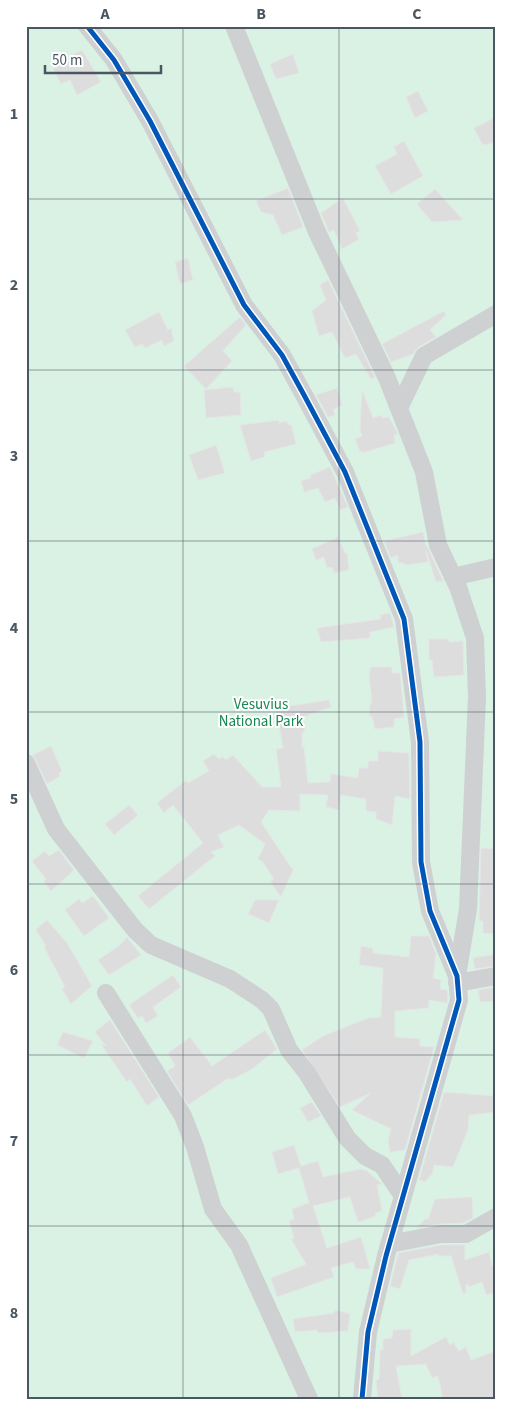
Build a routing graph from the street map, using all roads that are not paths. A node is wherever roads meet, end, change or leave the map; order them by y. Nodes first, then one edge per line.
1 (87, 26) edge
2 (234, 26) edge
3 (496, 314) edge
4 (399, 408) junction
5 (496, 567) edge
6 (453, 577) junction
7 (26, 763) edge
8 (496, 976) edge
9 (457, 980) junction
10 (106, 993) dead end
11 (402, 1196) junction
12 (496, 1217) edge
13 (389, 1244) junction
14 (308, 1399) edge
15 (362, 1399) edge

1 - 9 street
2 - 4 street
3 - 4 street
4 - 6 street
5 - 6 street
6 - 9 street
7 - 11 street
8 - 9 street
9 - 11 street
10 - 14 street
11 - 13 street
12 - 13 street
13 - 15 street

